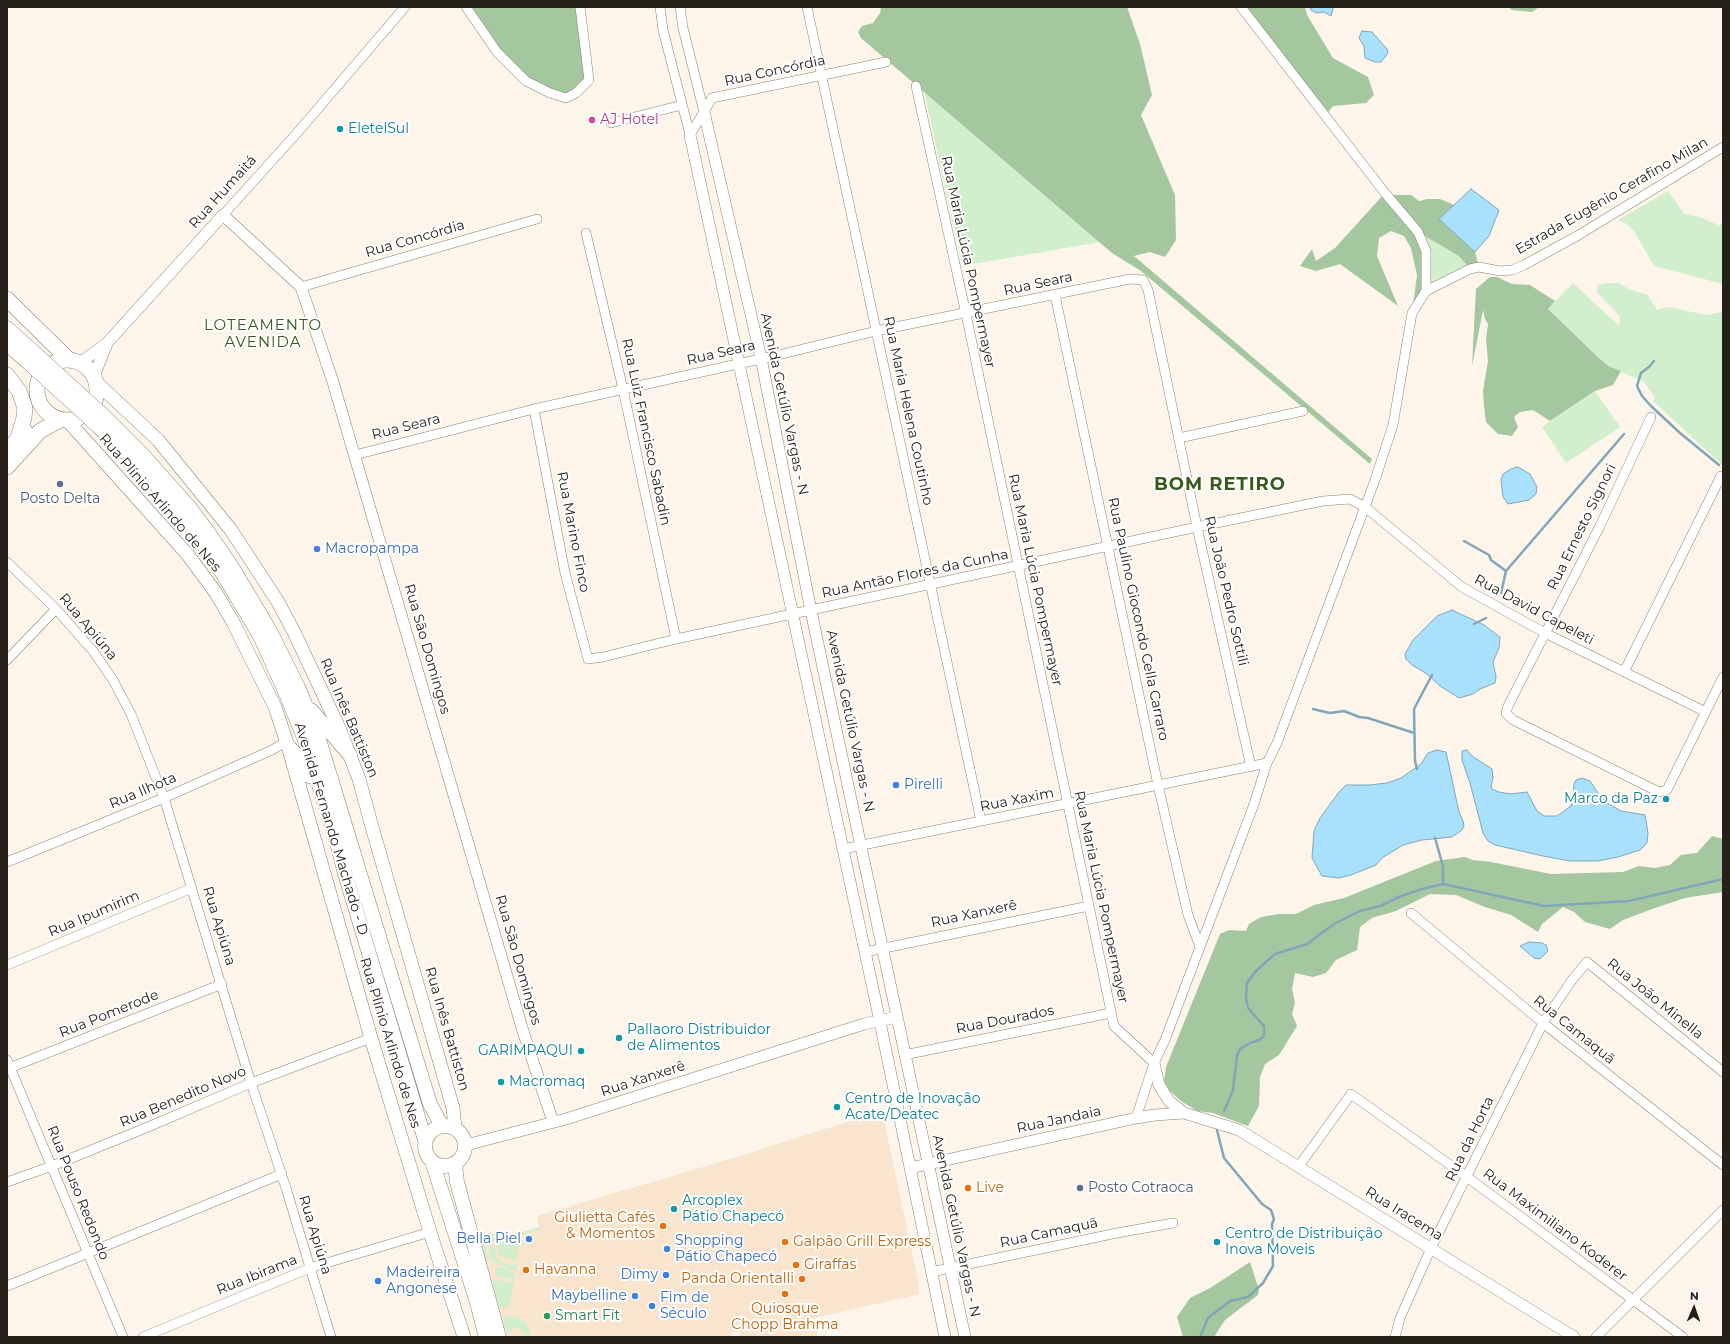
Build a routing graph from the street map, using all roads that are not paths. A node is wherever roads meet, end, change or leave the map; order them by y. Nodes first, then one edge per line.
1 (405, 7) edge
2 (466, 7) edge
3 (580, 7) edge
4 (660, 7) edge
5 (680, 7) edge
6 (807, 7) edge
7 (1241, 7) edge
8 (886, 62) dead end
9 (822, 75) junction
10 (916, 86) dead end
11 (682, 104) junction
12 (704, 112) junction
13 (612, 122) dead end
14 (690, 135) junction
15 (1723, 147) edge
16 (223, 215) junction
17 (537, 219) dead end
18 (586, 233) dead end
19 (1143, 280) joint
20 (301, 287) junction
21 (1426, 291) junction
22 (1055, 295) junction
23 (7, 300) edge
24 (966, 314) junction
25 (7, 328) edge
26 (876, 331) junction
27 (107, 343) junction
28 (7, 344) edge
29 (761, 358) junction
30 (34, 360) junction
31 (74, 362) junction
32 (738, 363) junction
33 (7, 374) edge
34 (95, 379) junction
35 (623, 389) junction
36 (38, 401) junction
37 (534, 409) junction
38 (1303, 411) dead end
39 (1651, 417) dead end
40 (63, 420) junction
41 (102, 422) junction
42 (18, 438) junction
43 (1179, 438) junction
44 (7, 451) edge
45 (355, 455) junction
46 (7, 467) edge
47 (1721, 476) dead end
48 (1365, 507) junction
49 (1197, 527) junction
50 (1109, 547) junction
51 (7, 562) edge
52 (1018, 566) junction
53 (930, 585) junction
54 (56, 610) junction
55 (811, 611) junction
56 (792, 615) junction
57 (1544, 633) junction
58 (676, 639) junction
59 (588, 659) joint
60 (7, 660) edge
61 (1624, 672) junction
62 (1723, 677) edge
63 (303, 700) junction
64 (1706, 712) junction
65 (288, 744) junction
66 (350, 755) junction
67 (1267, 763) junction
68 (1251, 767) junction
69 (1158, 785) junction
70 (164, 798) junction
71 (1068, 804) junction
72 (981, 821) junction
73 (335, 835) junction
74 (861, 846) junction
75 (843, 849) junction
76 (7, 862) edge
77 (192, 888) junction
78 (1089, 906) junction
79 (1411, 912) dead end
80 (1200, 947) junction
81 (882, 948) junction
82 (865, 952) junction
83 (1587, 962) joint
84 (7, 965) edge
85 (222, 984) junction
86 (1111, 1013) junction
87 (897, 1017) junction
88 (879, 1020) junction
89 (1543, 1023) junction
90 (371, 1038) junction
91 (904, 1055) junction
92 (1154, 1063) junction
93 (8, 1066) edge
94 (1723, 1072) edge
95 (251, 1083) junction
96 (1184, 1113) junction
97 (898, 1114) junction
98 (1136, 1118) junction
99 (554, 1122) junction
100 (1215, 1122) joint
101 (449, 1127) junction
102 (426, 1140) junction
103 (922, 1140) junction
104 (466, 1144) junction
105 (432, 1161) junction
106 (455, 1164) junction
107 (928, 1164) junction
108 (1723, 1165) edge
109 (52, 1166) junction
110 (1299, 1166) junction
111 (910, 1168) junction
112 (282, 1174) junction
113 (1467, 1177) junction
114 (7, 1182) edge
115 (1723, 1210) edge
116 (1173, 1223) dead end
117 (430, 1232) junction
118 (1431, 1248) junction
119 (88, 1253) junction
120 (310, 1268) junction
121 (950, 1268) junction
122 (931, 1272) junction
123 (7, 1286) edge
124 (1633, 1300) junction
125 (122, 1337) edge
126 (143, 1337) edge
127 (331, 1337) edge
128 (464, 1337) edge
129 (486, 1337) edge
130 (499, 1337) edge
131 (945, 1337) edge
132 (965, 1337) edge
133 (1395, 1337) edge
134 (1574, 1337) edge
135 (1596, 1337) edge
136 (1683, 1337) edge

1 - 16 street, Rua Humaitá
2 - 3 street
4 - 11 street
5 - 12 street
6 - 9 street, Rua Maria Helena Coutinho
7 - 21 street
8 - 9 street, Rua Concórdia
9 - 12 street, Rua Concórdia
9 - 26 street, Rua Maria Helena Coutinho
10 - 24 street, Rua Maria Lúcia Pompermayer
11 - 13 street
11 - 14 street
12 - 14 street, Rua Concórdia
12 - 29 street, Avenida Getúlio Vargas - N
14 - 32 street
15 - 21 street, Estrada Eugênio Cerafino Milan
16 - 20 street, Rua São Domingos
16 - 27 street, Rua Humaitá
17 - 20 street, Rua Concórdia
18 - 35 street, Rua Luiz Francisco Sabadin
19 - 22 street, Rua Seara
19 - 43 street, Rua João Pedro Sottili
20 - 45 street, Rua São Domingos
21 - 48 street
22 - 24 street, Rua Seara
22 - 50 street, Rua Paulino Giocondo Cella Carraro
23 - 31 highway
24 - 26 street, Rua Seara
24 - 52 street, Rua Maria Lúcia Pompermayer
25 - 30 main road
26 - 29 street, Rua Seara
26 - 53 street, Rua Maria Helena Coutinho
27 - 31 street, Rua Humaitá
27 - 34 street, Rua Humaitá
28 - 30 main road
29 - 32 street, Rua Seara
29 - 55 street, Avenida Getúlio Vargas - N
30 - 41 main road, Avenida Fernando Machado - D, bridge
31 - 34 highway
31 - 36 highway
32 - 35 street, Rua Seara
32 - 56 street
33 - 36 highway
33 - 42 highway
34 - 40 highway
34 - 66 main road, Rua Inês Battiston
35 - 37 street, Rua Seara
35 - 58 street, Rua Luiz Francisco Sabadin
36 - 40 highway
36 - 42 highway
37 - 45 street, Rua Seara
37 - 59 street, Rua Marino Finco
38 - 43 street
39 - 57 street, Rua Ernesto Signori
40 - 46 highway
40 - 65 main road, Rua Plínio Arlindo de Nes
41 - 63 main road, Avenida Fernando Machado - D
41 - 73 main road, Avenida Fernando Machado - D
42 - 44 highway
43 - 49 street, Rua João Pedro Sottili
45 - 99 street, Rua São Domingos
47 - 61 street
48 - 49 street, Rua Antão Flores da Cunha
48 - 57 street, Rua David Capeleti
48 - 67 street
49 - 50 street, Rua Antão Flores da Cunha
49 - 68 street, Rua João Pedro Sottili
50 - 52 street, Rua Antão Flores da Cunha
50 - 69 street, Rua Paulino Giocondo Cella Carraro
51 - 54 street, Rua Apiúna
52 - 53 street, Rua Antão Flores da Cunha
52 - 71 street, Rua Maria Lúcia Pompermayer
53 - 55 street, Rua Antão Flores da Cunha
53 - 72 street, Rua Maria Helena Coutinho
54 - 60 street
54 - 70 street, Rua Apiúna
55 - 56 street, Rua Antão Flores da Cunha
55 - 74 street, Avenida Getúlio Vargas - N
56 - 58 street, Rua Antão Flores da Cunha
56 - 75 street
57 - 61 street, Rua David Capeleti
57 - 64 street, Rua Ernesto Signori
58 - 59 street, Rua Antão Flores da Cunha
61 - 64 street, Rua David Capeleti
62 - 64 street
63 - 66 main road
63 - 101 main road, Avenida Fernando Machado - D
65 - 70 street, Rua Ilhota
65 - 73 main road
65 - 90 main road, Rua Plínio Arlindo de Nes
66 - 101 main road, Rua Inês Battiston
67 - 68 street, Rua Xaxim
67 - 80 street
68 - 69 street, Rua Xaxim
69 - 71 street, Rua Xaxim
69 - 80 street, Rua Paulino Giocondo Cella Carraro
70 - 76 street, Rua Ilhota
70 - 77 street, Rua Apiúna
71 - 72 street, Rua Xaxim
71 - 78 street, Rua Maria Lúcia Pompermayer
72 - 74 street, Rua Xaxim
73 - 102 main road, Avenida Fernando Machado - D
74 - 75 street, Rua Xaxim
74 - 81 street, Avenida Getúlio Vargas - N
75 - 82 street
77 - 84 street, Rua Ipumirim
77 - 85 street, Rua Apiúna
78 - 81 street, Rua Xanxerê
78 - 86 street, Rua Maria Lúcia Pompermayer
79 - 89 street, Rua Camaquã
80 - 92 street
81 - 82 street, Rua Xanxerê
81 - 87 street, Avenida Getúlio Vargas - N
82 - 88 street
83 - 89 street, Rua da Horta
83 - 94 street, Rua João Minella
85 - 93 street, Rua Pomerode
85 - 95 street, Rua Apiúna
86 - 91 street, Rua Dourados
86 - 92 street, Rua Maria Lúcia Pompermayer
87 - 88 street, Rua Xanxerê
87 - 91 street, Avenida Getúlio Vargas - N
88 - 97 street
88 - 99 street, Rua Xanxerê
89 - 108 street, Rua Camaquã
89 - 113 street, Rua da Horta
90 - 95 street, Rua Benedito Novo
90 - 117 main road, Rua Plínio Arlindo de Nes
91 - 103 street, Avenida Getúlio Vargas - N
92 - 96 street
92 - 98 street
93 - 109 street, Rua Pouso Redondo
95 - 109 street, Rua Benedito Novo
95 - 112 street, Rua Apiúna
96 - 98 street, Rua Jandaia
96 - 100 street, Rua Jandaia
97 - 103 street
97 - 111 street
98 - 107 street, Rua Jandaia
99 - 104 street, Rua Xanxerê
100 - 110 street, Rua Iracema
101 - 102 main road
101 - 104 main road
102 - 105 main road
103 - 107 street, Avenida Getúlio Vargas - N
104 - 106 main road
105 - 106 main road
105 - 129 main road
106 - 130 main road
107 - 111 street, Rua Jandaia
107 - 121 street, Avenida Getúlio Vargas - N
109 - 114 street, Rua Benedito Novo
109 - 119 street, Rua Pouso Redondo
110 - 113 street, Rua Maximiliano Koderer
110 - 118 street, Rua Iracema
111 - 122 street
112 - 119 street
112 - 120 street, Rua Apiúna
113 - 118 street, Rua da Horta
113 - 124 street, Rua Maximiliano Koderer
115 - 124 street
116 - 121 street, Rua Camaquã
117 - 120 street, Rua Ibirama
117 - 128 main road, Rua Plínio Arlindo de Nes
118 - 133 street, Rua da Horta
118 - 134 street, Rua Iracema
119 - 123 street
119 - 125 street, Rua Pouso Redondo
120 - 126 street, Rua Ibirama
120 - 127 street, Rua Apiúna
121 - 122 street, Rua Camaquã
121 - 132 street, Avenida Getúlio Vargas - N
122 - 131 street
124 - 135 street
124 - 136 street, Rua Maximiliano Koderer

